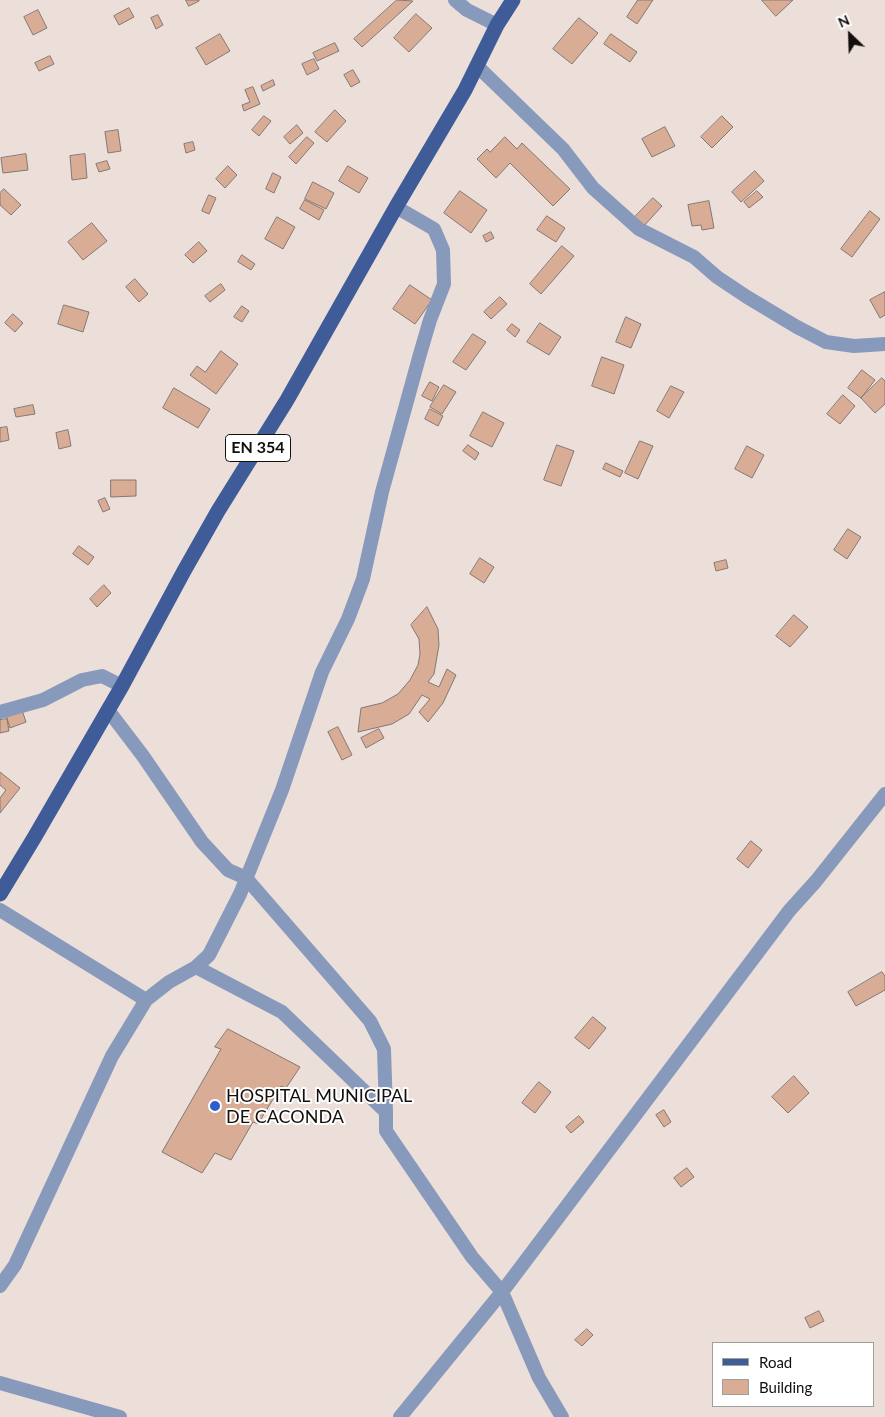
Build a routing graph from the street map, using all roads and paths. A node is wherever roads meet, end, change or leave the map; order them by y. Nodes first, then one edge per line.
1 (455, 0) edge
2 (513, 0) edge
3 (497, 25) junction
4 (477, 66) junction
5 (396, 207) junction
6 (885, 344) edge
7 (122, 686) junction
8 (108, 710) junction
9 (0, 712) edge
10 (885, 794) edge
11 (246, 878) junction
12 (0, 894) edge
13 (0, 910) edge
14 (196, 967) junction
15 (146, 1000) junction
16 (386, 1112) junction
17 (0, 1286) edge
18 (502, 1292) junction
19 (0, 1383) edge
20 (120, 1417) edge
21 (400, 1417) edge
22 (562, 1417) edge

1 - 3 street
2 - 3 main road, EN 354
3 - 4 main road, EN 354
4 - 5 main road, EN 354
4 - 6 street
5 - 7 main road, EN 354
5 - 11 street
7 - 8 main road, EN 354
7 - 9 street
8 - 11 street
8 - 12 main road, EN 354
10 - 18 street
11 - 14 street
11 - 16 street
13 - 15 street
14 - 15 street
14 - 16 street
15 - 17 street
16 - 18 street
18 - 21 street
18 - 22 street
19 - 20 street

